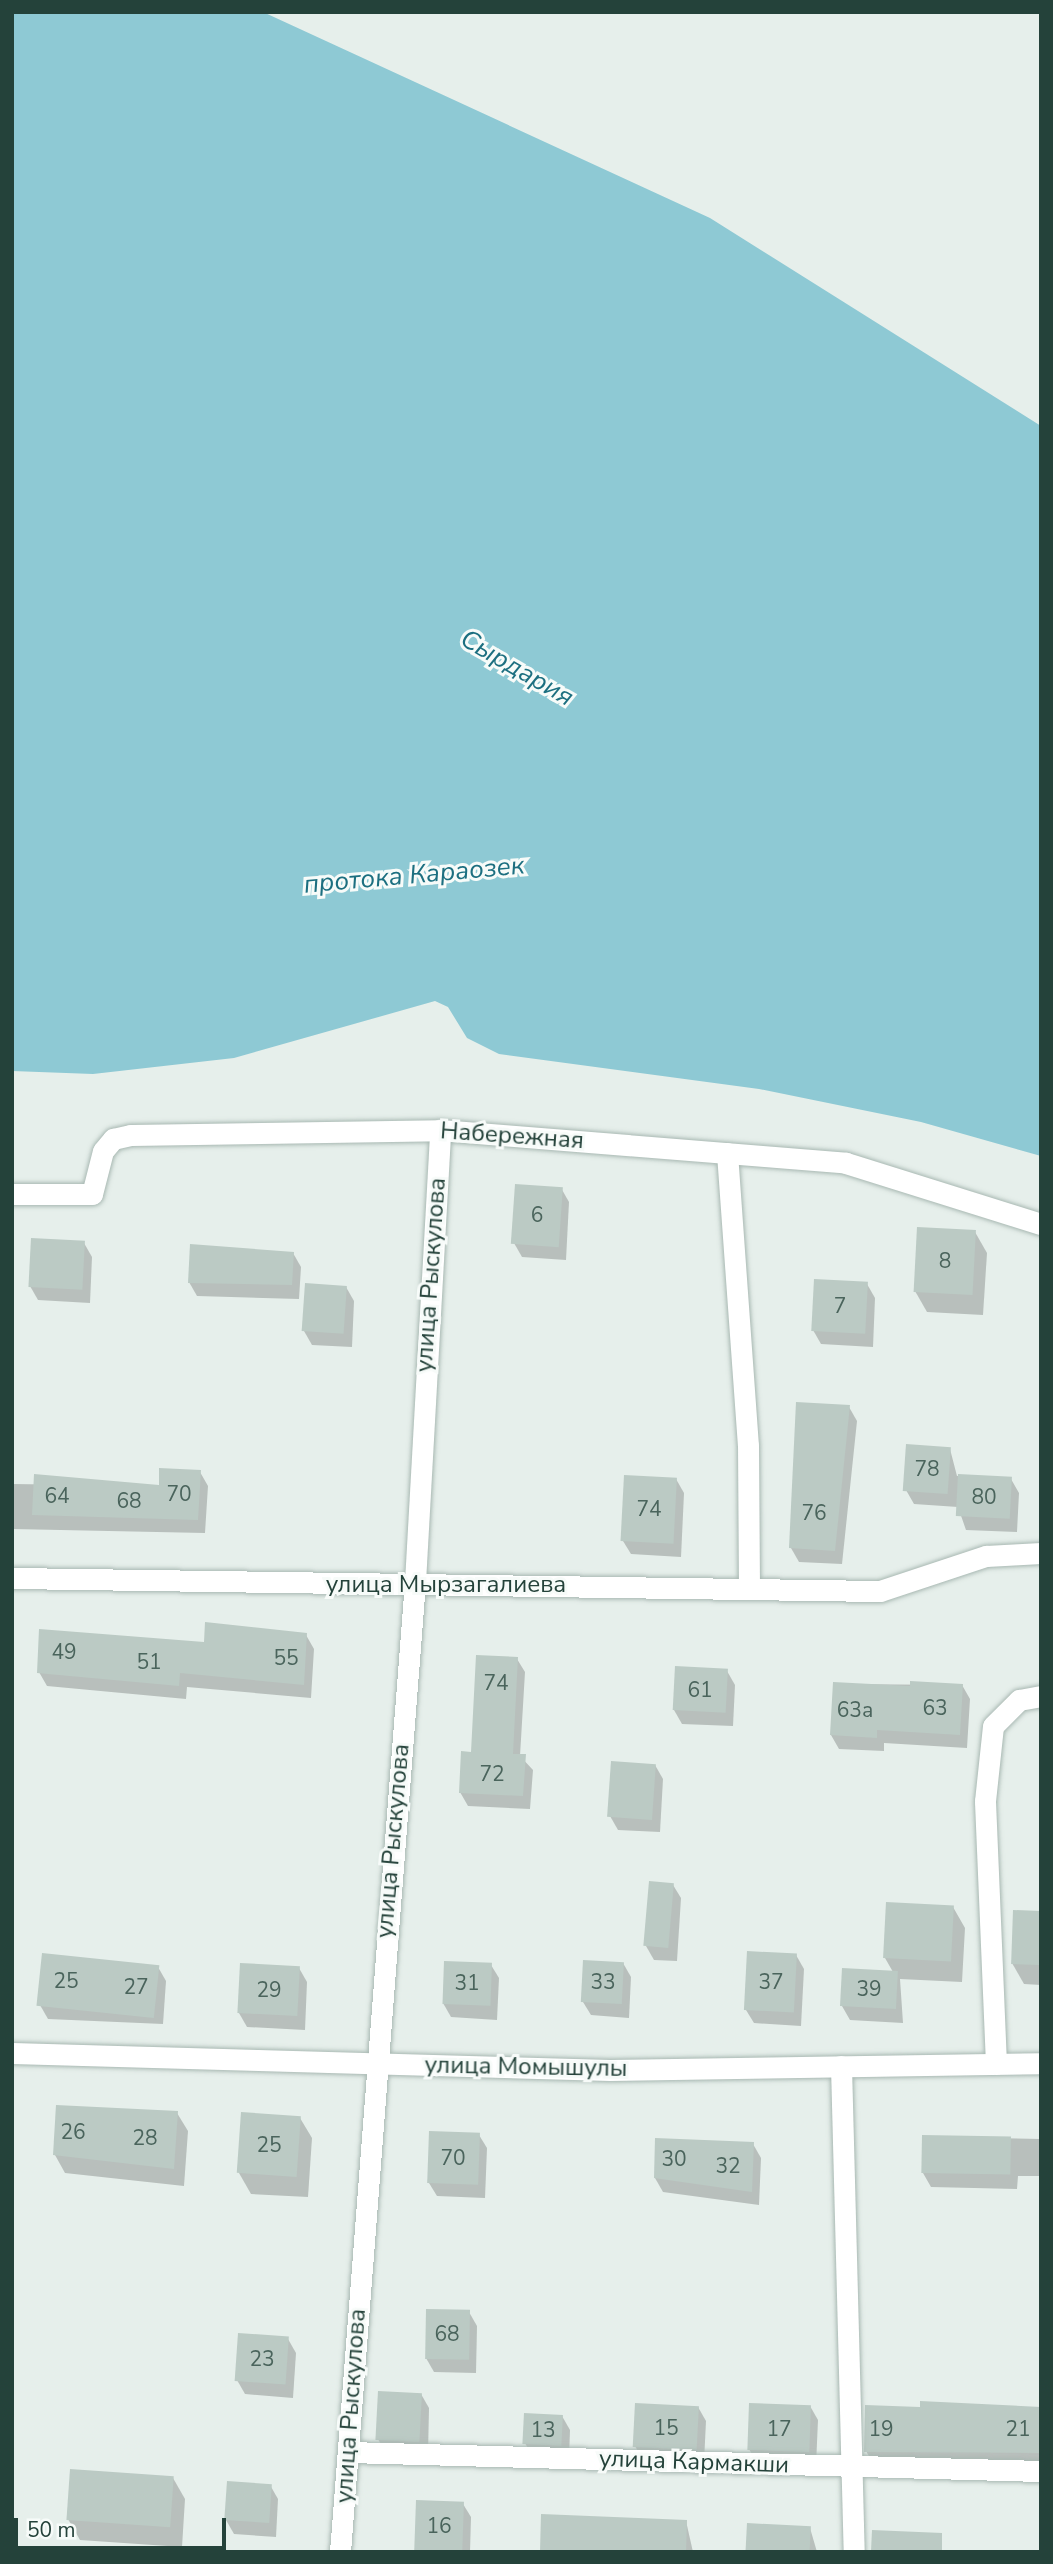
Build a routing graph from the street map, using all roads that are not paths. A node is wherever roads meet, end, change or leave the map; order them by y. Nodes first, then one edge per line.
1 (440, 1130) junction
2 (727, 1153) junction
3 (12, 1194) edge
4 (1041, 1224) edge
5 (1041, 1553) edge
6 (12, 1578) edge
7 (415, 1582) junction
8 (749, 1589) junction
9 (1041, 1696) edge
10 (12, 2053) edge
11 (374, 2063) junction
12 (1041, 2063) edge
13 (996, 2064) junction
14 (841, 2066) junction
15 (348, 2452) junction
16 (851, 2466) junction
17 (1041, 2471) edge
18 (340, 2552) edge
19 (854, 2552) edge

1 - 2 street, Набережная
1 - 3 street, Набережная
1 - 7 street, улица Рыскулова
2 - 4 street, Набережная
2 - 8 street
5 - 8 street, улица Мырзагалиева
6 - 7 street, улица Мырзагалиева
7 - 8 street, улица Мырзагалиева
7 - 11 street, улица Рыскулова
9 - 13 street
10 - 11 street, улица Момышулы
11 - 14 street, улица Момышулы
11 - 15 street, улица Рыскулова
12 - 13 street, улица Момышулы
13 - 14 street, улица Момышулы
14 - 16 street
15 - 16 street, улица Кармакши
15 - 18 street, улица Рыскулова
16 - 17 street, улица Кармакши
16 - 19 street

